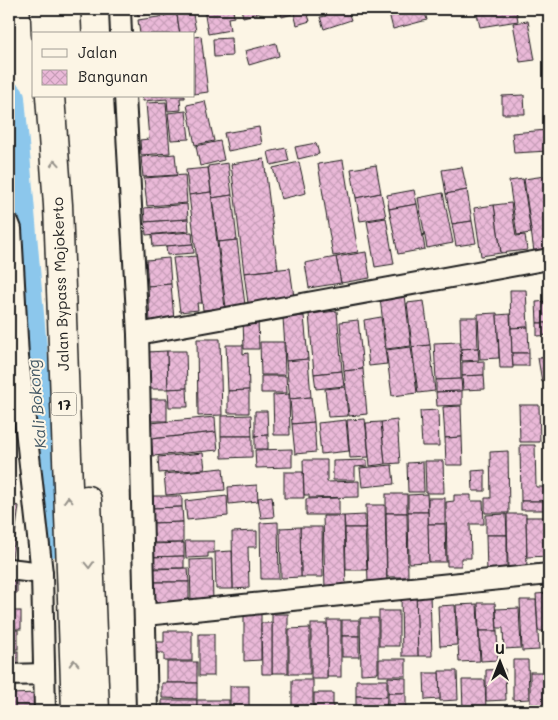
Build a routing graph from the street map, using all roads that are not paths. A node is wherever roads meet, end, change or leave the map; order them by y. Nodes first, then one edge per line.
1 (45, 9) edge
2 (66, 9) edge
3 (120, 9) edge
4 (46, 32) edge
5 (67, 32) edge
6 (121, 32) edge
7 (50, 98) edge
8 (70, 98) edge
9 (125, 98) edge
10 (9, 224) edge
11 (549, 259) edge
12 (138, 334) junction
13 (14, 358) edge
14 (9, 569) edge
15 (42, 573) junction
16 (549, 574) edge
17 (145, 615) junction
18 (44, 674) junction
19 (9, 675) edge
20 (45, 711) edge
21 (76, 711) edge
22 (95, 711) edge
23 (147, 711) edge

1 - 4 highway
2 - 5 highway
3 - 6 street
21 -> 7 highway, Jalan Bypass Mojokerto / 17
8 -> 22 highway, Jalan Bypass Mojokerto / 17
9 - 12 street
10 - 13 street
11 - 12 street
12 - 17 street
13 - 15 street
14 - 15 street
15 - 18 street
16 - 17 street
17 - 23 street
18 - 19 street
18 - 20 street

